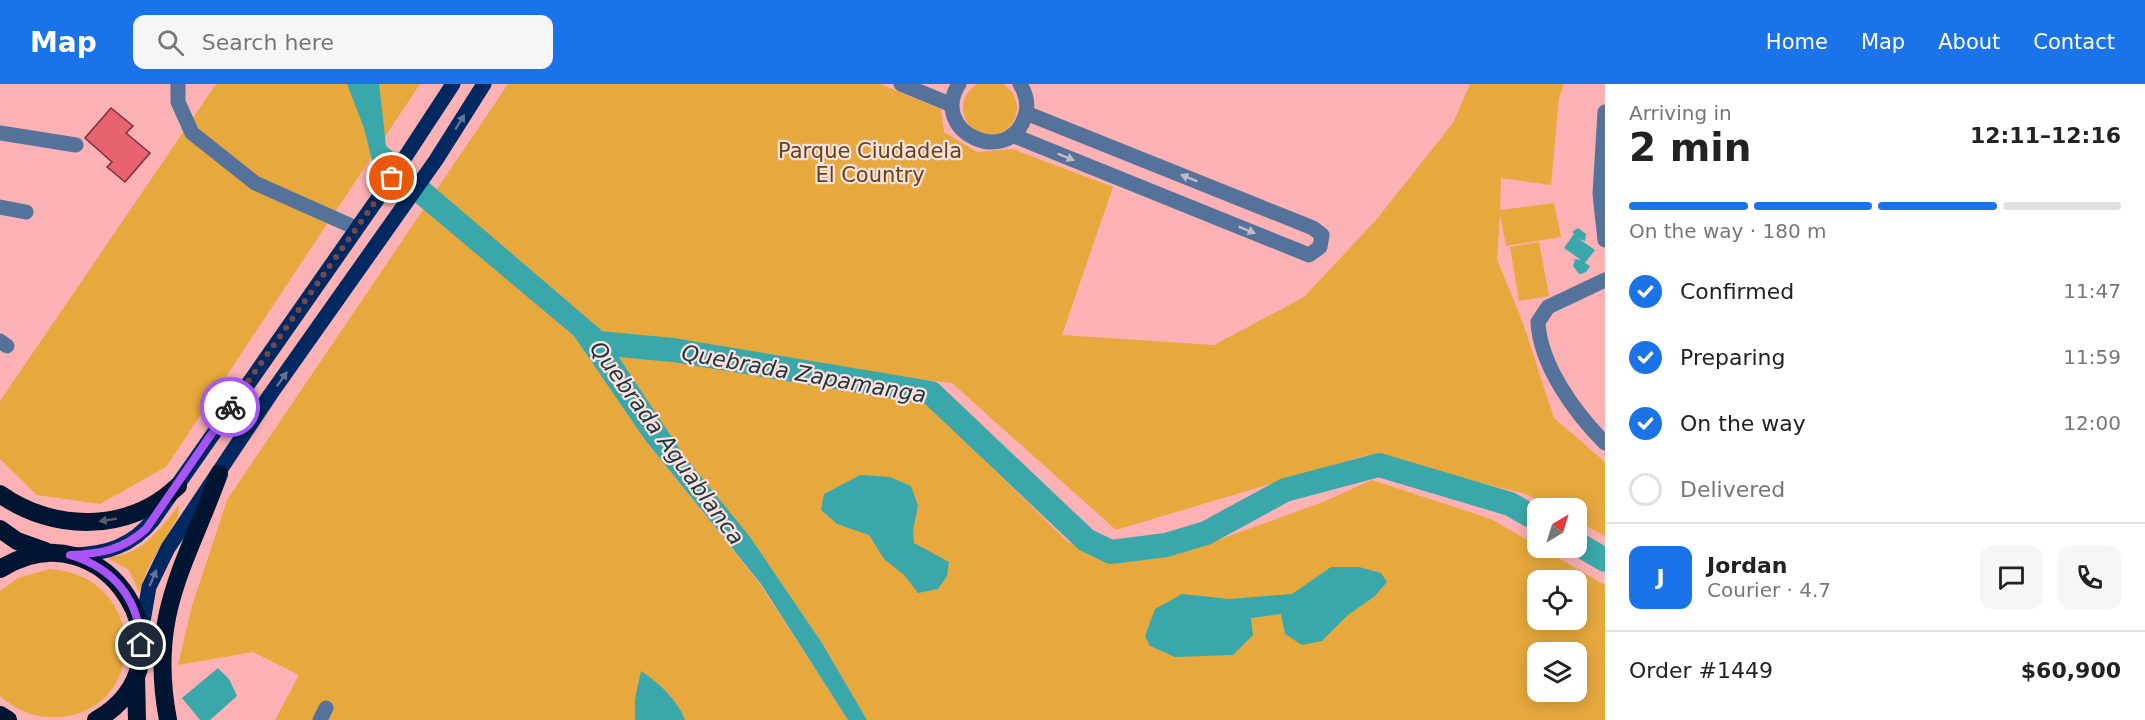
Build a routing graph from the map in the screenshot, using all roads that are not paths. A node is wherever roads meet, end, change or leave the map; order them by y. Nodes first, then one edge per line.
1 (178, 84) edge
2 (453, 84) edge
3 (484, 84) edge
4 (901, 84) edge
5 (959, 84) edge
6 (1020, 84) edge
7 (952, 105) junction
8 (1605, 112) edge
9 (1026, 113) junction
10 (0, 134) edge
11 (1012, 135) junction
12 (76, 145) dead end
13 (1603, 165) edge
14 (0, 207) edge
15 (26, 212) dead end
16 (356, 228) junction
17 (1605, 240) edge
18 (1605, 280) edge
19 (1605, 443) edge
20 (219, 474) junction
21 (177, 486) junction
22 (0, 494) edge
23 (0, 529) edge
24 (62, 554) junction
25 (0, 569) edge
26 (141, 634) junction
27 (136, 674) junction
28 (0, 715) edge
29 (8, 720) edge
30 (96, 720) edge
31 (137, 720) edge
32 (168, 720) edge

1 - 16 street
2 - 16 main road
20 -> 3 main road
4 - 7 street
5 - 7 street
6 - 9 street
7 - 11 street
8 - 13 street
9 - 11 street
11 -> 9 street
10 - 12 street
13 - 17 street
14 - 15 street
16 - 21 main road
18 - 19 street
26 -> 20 main road
20 - 32 highway
21 -> 22 highway
21 - 24 main road
23 - 24 highway
24 - 25 highway
24 - 26 highway
26 - 27 highway
27 - 30 highway
27 - 31 highway
28 - 29 highway

